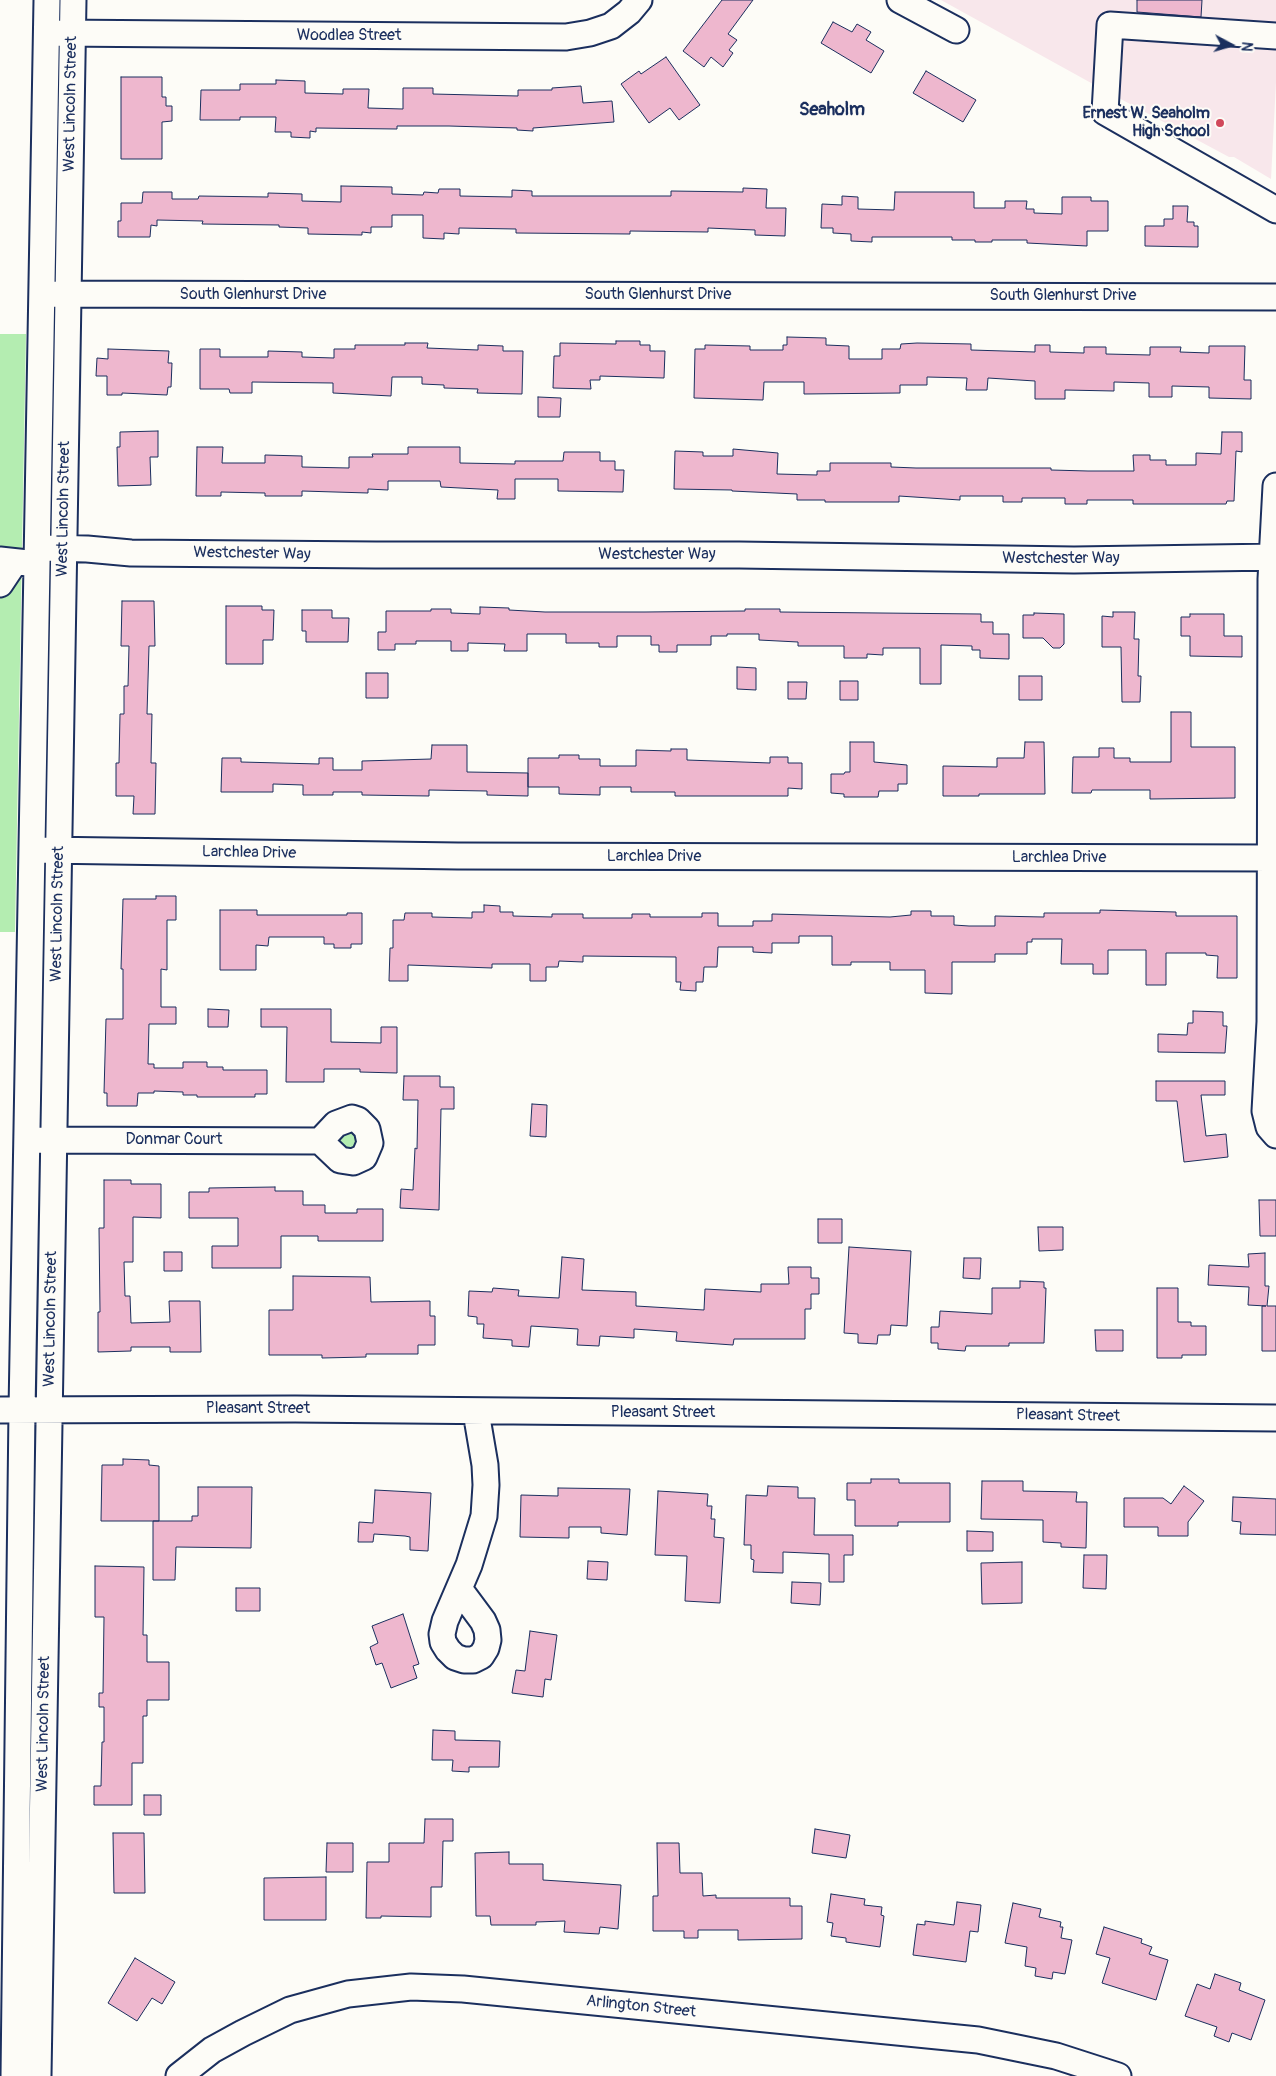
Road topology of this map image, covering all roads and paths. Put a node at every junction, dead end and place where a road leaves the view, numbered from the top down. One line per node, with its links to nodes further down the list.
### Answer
1 (47, 0): 6 (street, West Lincoln Street)
2 (73, 0): 7 (street, West Lincoln Street)
3 (639, 0): 7 (street, Woodlea Street)
4 (900, 0): 5 (street)
5 (956, 30)
6 (46, 33): 7 (street, Woodlea Street); 10 (street, West Lincoln Street)
7 (72, 34): 11 (street, West Lincoln Street)
8 (1276, 36): 9 (street)
9 (1276, 210)
10 (41, 294): 11 (street, South Glenhurst Drive); 16 (street, West Lincoln Street)
11 (67, 294): 12 (street, South Glenhurst Drive); 14 (street, West Lincoln Street)
12 (1276, 297)
13 (1276, 486): 15 (street)
14 (64, 549): 15 (street, Westchester Way); 16 (street, Westchester Way); 19 (street, West Lincoln Street)
15 (1274, 557): 20 (street)
16 (22, 559): 17 (street); 18 (street, West Lincoln Street)
17 (0, 584)
18 (32, 850): 19 (street, Larchlea Drive); 22 (street, West Lincoln Street)
19 (59, 850): 20 (street, Larchlea Drive); 23 (street, West Lincoln Street)
20 (1274, 858): 21 (street)
21 (1273, 1131)
22 (28, 1140): 23 (street, Donmar Court); 25 (street, West Lincoln Street)
23 (54, 1140): 24 (street, Donmar Court); 26 (street, West Lincoln Street)
24 (320, 1141)
25 (11, 1410): 26 (street, Pleasant Street); 30 (street, West Lincoln Street)
26 (49, 1410): 27 (street, Pleasant Street); 31 (street, West Lincoln Street)
27 (476, 1412): 28 (street, Pleasant Street); 29 (street)
28 (1276, 1418)
29 (460, 1590)
30 (18, 1827): 31 (street); 32 (street, West Lincoln Street)
31 (42, 1829): 33 (street, West Lincoln Street)
32 (14, 2076)
33 (38, 2076)
34 (179, 2076): 35 (street, Arlington Street)
35 (1118, 2076)

